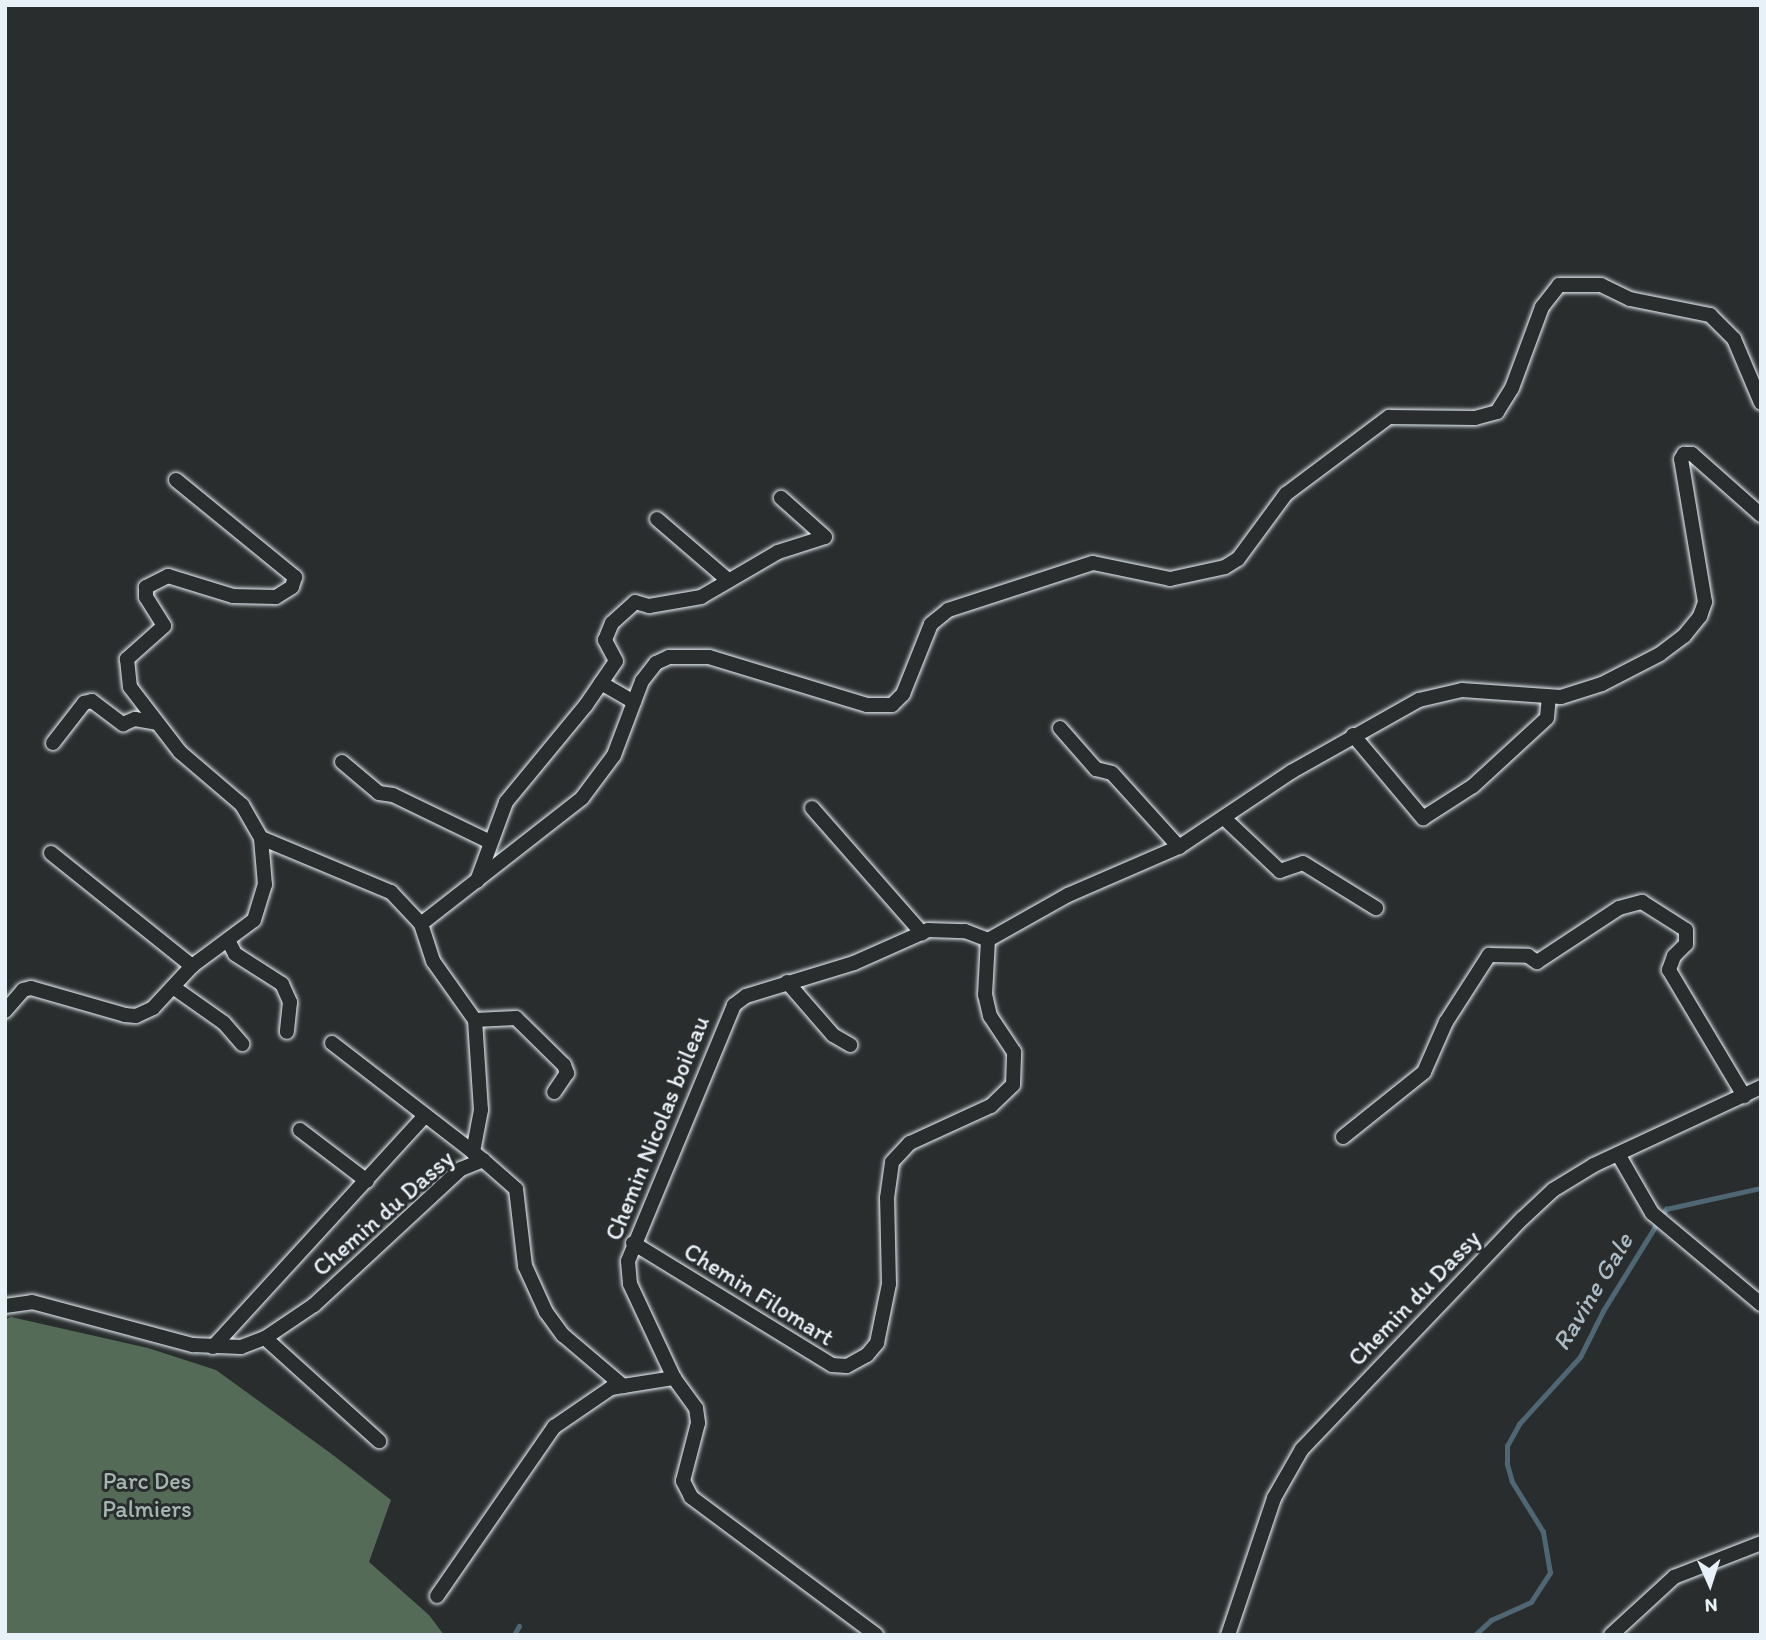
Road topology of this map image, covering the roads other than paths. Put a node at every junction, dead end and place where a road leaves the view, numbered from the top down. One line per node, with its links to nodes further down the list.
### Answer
1 (1761, 403): 9 (street)
2 (176, 480): 10 (street)
3 (781, 498): 6 (street)
4 (1761, 514): 8 (street)
5 (657, 519): 6 (street)
6 (728, 580): 7 (street)
7 (601, 683): 9 (street); 18 (street)
8 (1549, 697): 12 (street); 12 (street)
9 (634, 702): 21 (street)
10 (157, 723): 13 (street); 17 (street)
11 (1060, 728): 19 (street)
12 (1353, 735): 16 (street)
13 (53, 743)
14 (342, 762): 18 (street)
15 (812, 808): 24 (street)
16 (1224, 818): 19 (street); 22 (street)
17 (261, 838): 23 (street); 26 (street)
18 (488, 841): 21 (street)
19 (1180, 847): 25 (street)
20 (51, 853): 27 (street)
21 (477, 881): 23 (street)
22 (1376, 908)
23 (421, 924): 31 (street)
24 (922, 933): 25 (street, Chemin Nicolas boileau); 28 (street, Chemin Nicolas boileau)
25 (988, 940): 45 (street, Chemin Filomart)
26 (229, 942): 27 (street); 32 (street)
27 (192, 966): 29 (street)
28 (788, 982): 35 (street); 45 (street, Chemin Nicolas boileau)
29 (173, 987): 30 (street); 34 (street)
30 (5, 1011)
31 (475, 1020): 37 (street); 43 (street)
32 (287, 1032)
33 (332, 1043): 39 (street, Chemin du Dassy)
34 (242, 1044)
35 (850, 1045)
36 (1761, 1087): 38 (street, Chemin du Dassy)
37 (554, 1092)
38 (1744, 1096): 41 (street); 42 (street, Chemin du Dassy)
39 (424, 1117): 43 (street, Chemin du Dassy); 44 (street, Chemin du Dassy)
40 (300, 1130): 44 (street)
41 (1343, 1137)
42 (1618, 1154): 46 (street); 56 (street, Chemin du Dassy)
43 (478, 1156): 48 (street, Chemin du Dassy); 51 (street, Chemin du Dassy)
44 (367, 1181): 49 (street, Chemin du Dassy)
45 (633, 1243): 50 (street, Chemin Nicolas boileau)
46 (1761, 1304)
47 (5, 1306): 49 (street, Chemin du Dassy)
48 (265, 1338): 49 (street, Chemin du Dassy); 52 (street)
49 (213, 1347)
50 (674, 1378): 51 (street); 55 (street)
51 (622, 1385): 54 (street)
52 (379, 1441)
53 (1761, 1543): 57 (street)
54 (438, 1596)
55 (876, 1635)
56 (1228, 1635)
57 (1611, 1635)

